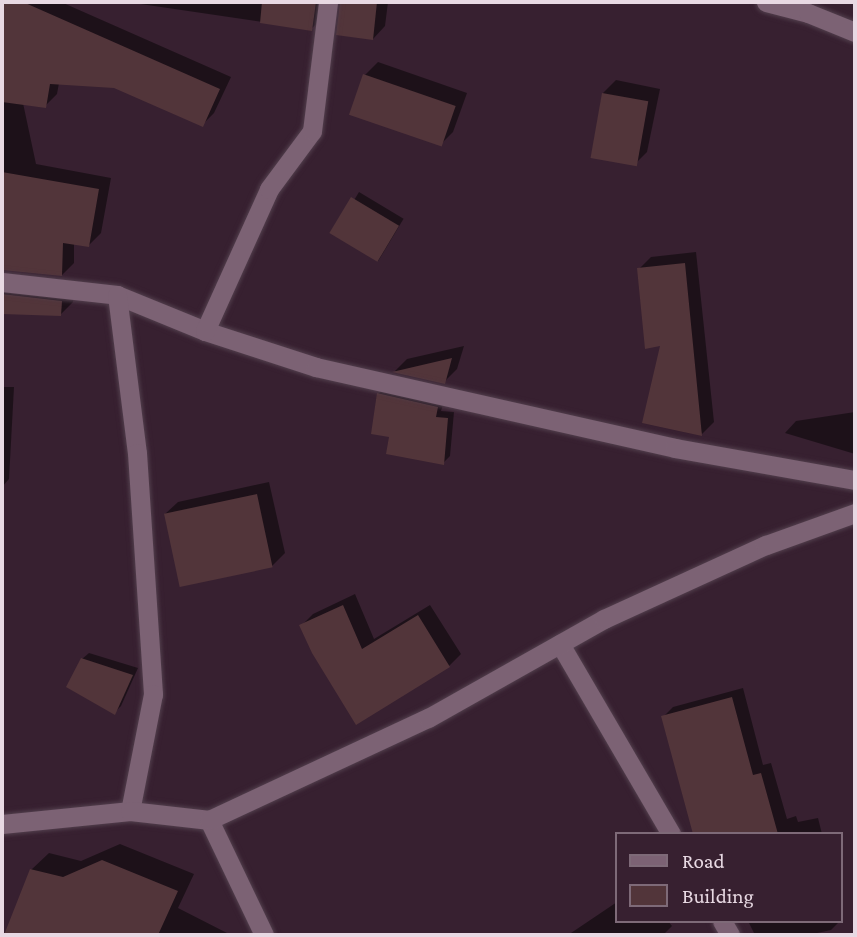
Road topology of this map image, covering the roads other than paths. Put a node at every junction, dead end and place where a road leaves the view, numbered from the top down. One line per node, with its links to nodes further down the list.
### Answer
1 (328, 2): 6 (street)
2 (766, 2): 3 (street)
3 (855, 32)
4 (2, 282): 5 (street)
5 (117, 295): 6 (street); 10 (street)
6 (205, 331): 7 (street)
7 (855, 480)
8 (855, 513): 9 (street)
9 (560, 644): 11 (street); 13 (street)
10 (130, 811): 11 (street); 12 (street)
11 (209, 820): 14 (street)
12 (3, 827)
13 (670, 832)
14 (264, 935)

